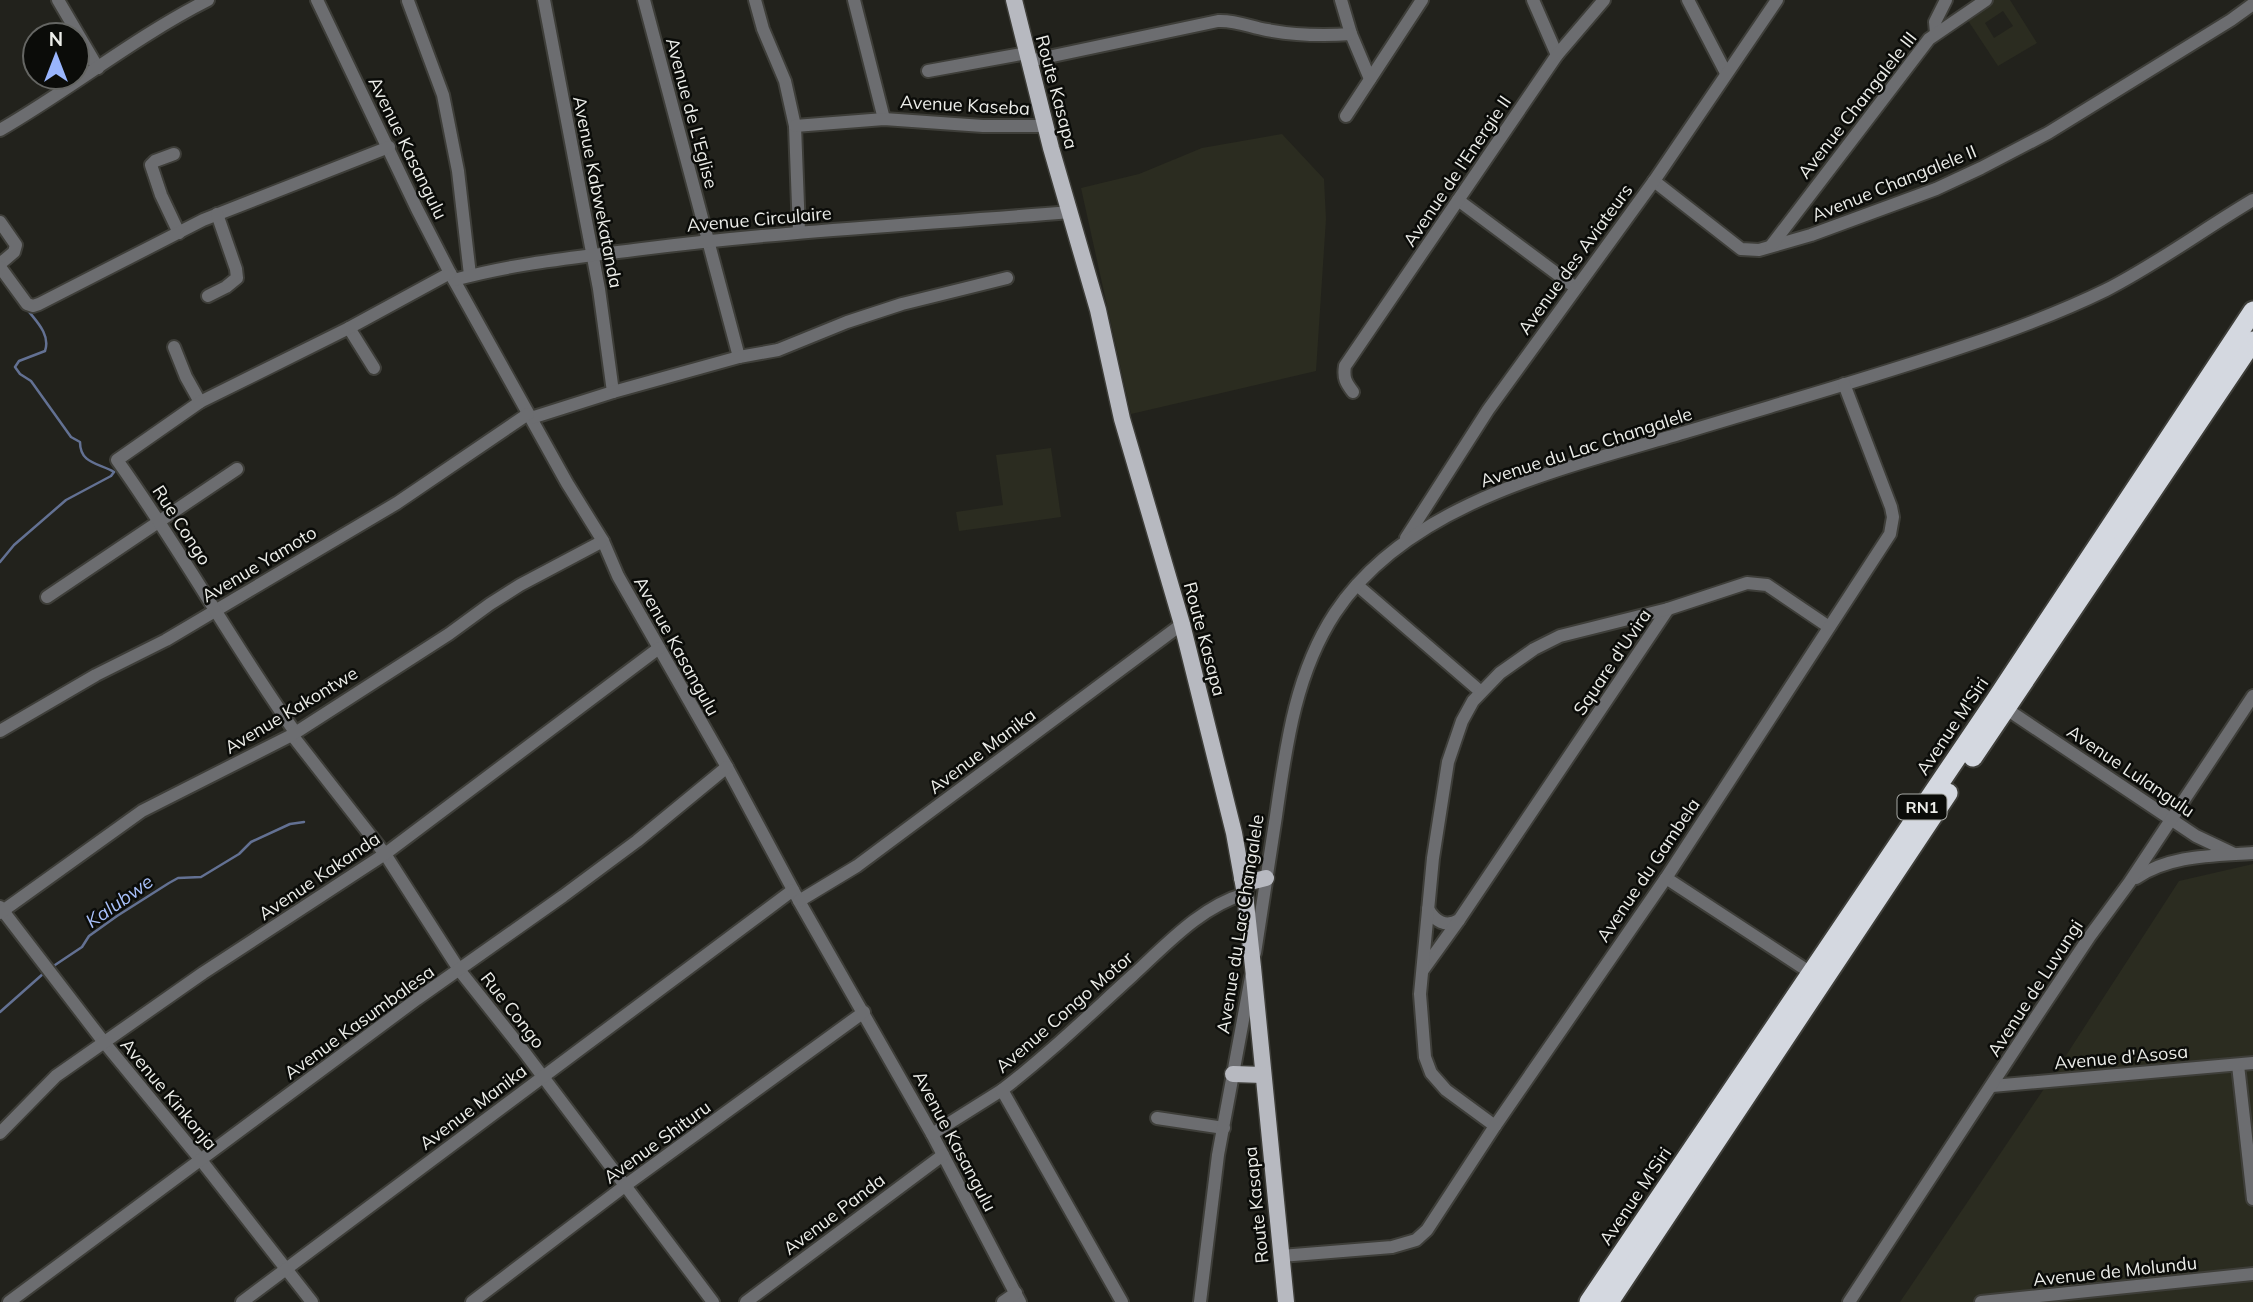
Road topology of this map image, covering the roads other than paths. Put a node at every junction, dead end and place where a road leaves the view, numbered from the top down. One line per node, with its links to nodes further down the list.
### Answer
1 (58, 0): 23 (street)
2 (208, 0): 23 (street)
3 (317, 0): 32 (street, Avenue Kasangulu)
4 (544, 0): 44 (street, Avenue Kabwekatanda)
5 (644, 0): 42 (street, Avenue de L'Eglise)
6 (755, 0): 29 (street)
7 (855, 0): 28 (street, Avenue Kaseba)
8 (1014, 0): 22 (main road, Route Kasapa)
9 (1341, 0): 20 (street)
10 (1422, 0): 26 (street)
11 (1533, 0): 21 (street)
12 (1604, 0): 21 (street, Avenue de l'Energie II)
13 (1688, 0): 25 (street)
14 (1777, 0): 25 (street, Avenue des Aviateurs)
15 (1946, 0): 19 (street)
16 (1986, 0): 19 (street, Avenue Changalele III)
17 (408, 1): 46 (street)
18 (2249, 3): 43 (street, Avenue Changalele II)
19 (1937, 33): 43 (street, Avenue Changalele III)
20 (1351, 34): 22 (street); 26 (street)
21 (1557, 55): 35 (street, Avenue de l'Energie II)
22 (1028, 57): 24 (street); 30 (main road, Route Kasapa)
23 (98, 68): 31 (street)
24 (928, 71)
25 (1726, 73): 34 (street, Avenue des Aviateurs)
26 (1370, 79): 27 (street)
27 (1346, 116)
28 (884, 119): 29 (street, Avenue Kaseba); 30 (street, Avenue Kaseba)
29 (795, 126): 40 (street)
30 (1046, 126): 37 (main road, Route Kasapa)
31 (0, 130)
32 (389, 147): 38 (street); 47 (street, Avenue Kasangulu)
33 (174, 154): 41 (street)
34 (1654, 181): 43 (street, Avenue Changalele II); 49 (street, Avenue des Aviateurs)
35 (1458, 200): 49 (street); 59 (street, Avenue de l'Energie II)
36 (2253, 200): 57 (street, Avenue du Lac Changalele)
37 (1070, 212): 40 (street, Avenue Circulaire); 71 (main road, Route Kasapa)
38 (217, 214): 41 (street); 50 (street)
39 (0, 222): 45 (street)
40 (799, 232): 42 (street, Avenue Circulaire)
41 (178, 233): 45 (street)
42 (708, 241): 44 (street, Avenue Circulaire); 55 (street, Avenue de L'Eglise)
43 (1771, 246)
44 (591, 255): 46 (street, Avenue Circulaire); 58 (street, Avenue Kabwekatanda)
45 (0, 265)
46 (470, 275): 47 (street, Avenue Circulaire)
47 (452, 277): 52 (street, Avenue Circulaire); 61 (street, Avenue Kasangulu)
48 (1007, 278): 55 (street, Avenue Yamoto)
49 (1576, 288): 65 (street, Avenue des Aviateurs)
50 (208, 296)
51 (2253, 311): 76 (highway, Avenue M'Siri / RN1)
52 (349, 328): 56 (street); 60 (street, Avenue Circulaire)
53 (2253, 341): 76 (highway, Avenue M'Siri / RN1)
54 (174, 347): 60 (street)
55 (738, 357): 58 (street, Avenue Yamoto)
56 (374, 368)
57 (1844, 384): 65 (street, Avenue du Lac Changalele); 72 (street, Avenue du Gambela)
58 (613, 392): 61 (street, Avenue Yamoto)
59 (1353, 392)
60 (200, 402): 62 (street, Avenue Circulaire)
61 (529, 416): 66 (street, Avenue Kasangulu); 70 (street, Avenue Yamoto)
62 (117, 460): 64 (street, Rue Congo)
63 (237, 469): 64 (street)
64 (160, 520): 68 (street); 70 (street, Rue Congo)
65 (1404, 540): 67 (street, Avenue du Lac Changalele)
66 (603, 541): 73 (street, Avenue Kasangulu); 78 (street, Avenue Kakontwe)
67 (1357, 585): 74 (street); 84 (street, Avenue du Lac Changalele)
68 (47, 597)
69 (1668, 609): 72 (street); 74 (street, Square d'Uvira); 91 (street, Square d'Uvira)
70 (216, 610): 77 (street, Avenue Yamoto); 78 (street, Rue Congo)
71 (1182, 624): 87 (main road, Route Kasapa); 88 (street, Avenue Manika)
72 (1829, 626): 85 (street, Avenue du Gambela)
73 (659, 648): 79 (street, Avenue Kasangulu); 82 (street, Avenue Kakanda)
74 (1481, 692): 89 (street, Square d'Uvira)
75 (2253, 696): 80 (street, Avenue de Luvungi)
76 (2000, 704): 80 (street, Avenue Lulangulu); 95 (highway, Avenue M'Siri / RN1); 129 (highway, Avenue M'Siri / RN1)
77 (0, 731)
78 (293, 733): 82 (street, Rue Congo); 90 (street, Avenue Kakontwe)
79 (727, 767): 88 (street, Avenue Kasangulu); 93 (street, Avenue Kasumbalesa)
80 (2171, 820): 83 (street, Avenue Lulangulu); 86 (street, Avenue de Luvungi)
81 (2253, 853): 83 (street, Avenue Lulangulu)
82 (385, 854): 93 (street, Rue Congo); 97 (street, Avenue Kakanda)
83 (2234, 854): 86 (street)
84 (1266, 878): 87 (main road); 92 (street, Avenue du Lac Changalele)
85 (1666, 878): 95 (street); 106 (street, Avenue du Gambela)
86 (2129, 883): 103 (street, Avenue de Luvungi)
87 (1244, 886): 92 (main road, Route Kasapa); 104 (street, Avenue Congo Motor)
88 (796, 895): 96 (street, Avenue Kasangulu); 102 (street, Avenue Manika)
89 (1427, 909): 91 (street); 94 (street, Square d'Uvira)
90 (1, 910): 97 (street, Avenue Kinkonja)
91 (1459, 920): 94 (street, Square d'Uvira)
92 (1253, 967): 100 (street, Avenue du Lac Changalele); 101 (main road, Route Kasapa)
93 (460, 971): 102 (street, Rue Congo); 111 (street, Avenue Kasumbalesa)
94 (1422, 971): 106 (street)
95 (1811, 973): 128 (highway, Avenue M'Siri / RN1)
96 (864, 1012): 109 (street, Avenue Kasangulu); 112 (street, Avenue Shituru)
97 (103, 1041): 108 (street, Avenue Kakanda); 111 (street, Avenue Kinkonja)
98 (2253, 1063): 99 (street, Avenue d'Asosa)
99 (2238, 1065): 103 (street, Avenue d'Asosa); 113 (street)
100 (1233, 1074): 101 (main road); 107 (street, Avenue du Lac Changalele)
101 (1263, 1074): 114 (main road, Route Kasapa)
102 (542, 1077): 112 (street, Rue Congo); 115 (street, Avenue Manika)
103 (1992, 1086): 130 (street, Avenue de Luvungi)
104 (1002, 1090): 109 (street); 125 (street, Avenue Congo Motor)
105 (1157, 1118): 107 (street)
106 (1495, 1126): 114 (street, Avenue du Gambela)
107 (1224, 1128): 126 (street, Avenue du Lac Changalele)
108 (0, 1133)
109 (932, 1134): 110 (street, Avenue Kasangulu)
110 (943, 1155): 117 (street, Avenue Kasangulu); 123 (street, Avenue Panda)
111 (200, 1158): 115 (street, Avenue Kinkonja); 118 (street, Avenue Kasumbalesa)
112 (626, 1185): 121 (street, Avenue Shituru); 122 (street, Rue Congo)
113 (2253, 1199)
114 (1281, 1256): 127 (main road, Route Kasapa)
115 (286, 1267): 119 (street, Avenue Manika); 120 (street, Avenue Kinkonja)
116 (2253, 1274): 131 (street, Avenue de Molundu)
117 (1018, 1297): 124 (street)
118 (9, 1302)
119 (242, 1302)
120 (312, 1302)
121 (472, 1302)
122 (713, 1302)
123 (746, 1302)
124 (1003, 1302)
125 (1122, 1302)
126 (1200, 1302)
127 (1286, 1302)
128 (1589, 1302)
129 (1609, 1302)
130 (1849, 1302)
131 (1981, 1302)

